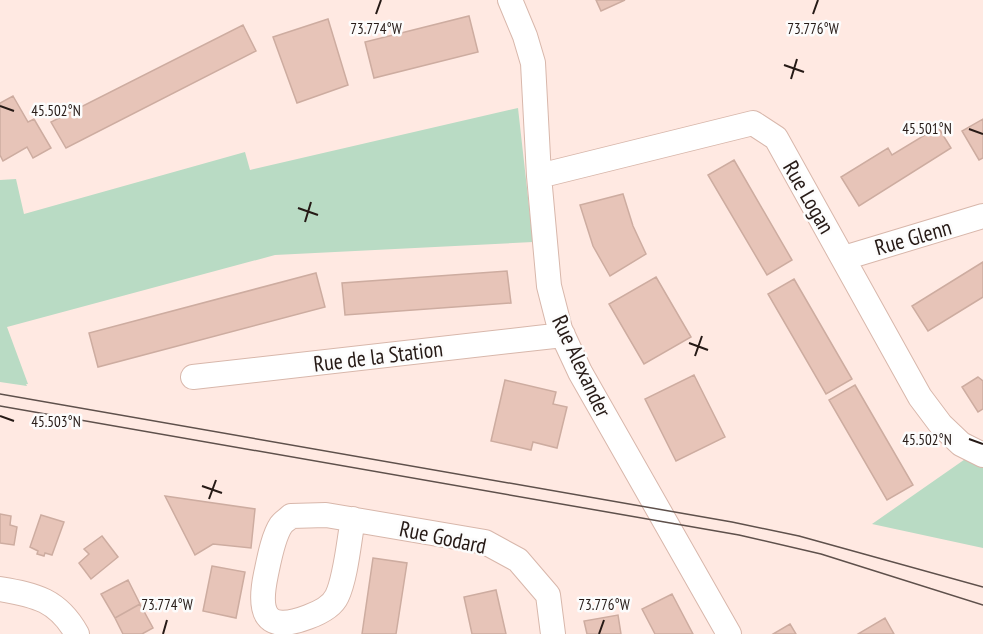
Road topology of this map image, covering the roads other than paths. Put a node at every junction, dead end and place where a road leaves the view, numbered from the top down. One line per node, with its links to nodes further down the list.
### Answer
1 (510, 0): 2 (street, Rue Alexander)
2 (539, 176): 4 (street, Rue Logan); 5 (street, Rue Alexander)
3 (983, 216): 4 (street, Rue Glenn)
4 (844, 258): 7 (street, Rue Logan)
5 (563, 335): 6 (street, Rue de la Station); 12 (street, Rue Alexander)
6 (193, 377)
7 (983, 455)
8 (353, 519): 8 (street, Rue Godard); 11 (street, Rue Godard)
9 (0, 589): 10 (street)
10 (77, 634)
11 (553, 634)
12 (729, 634)

